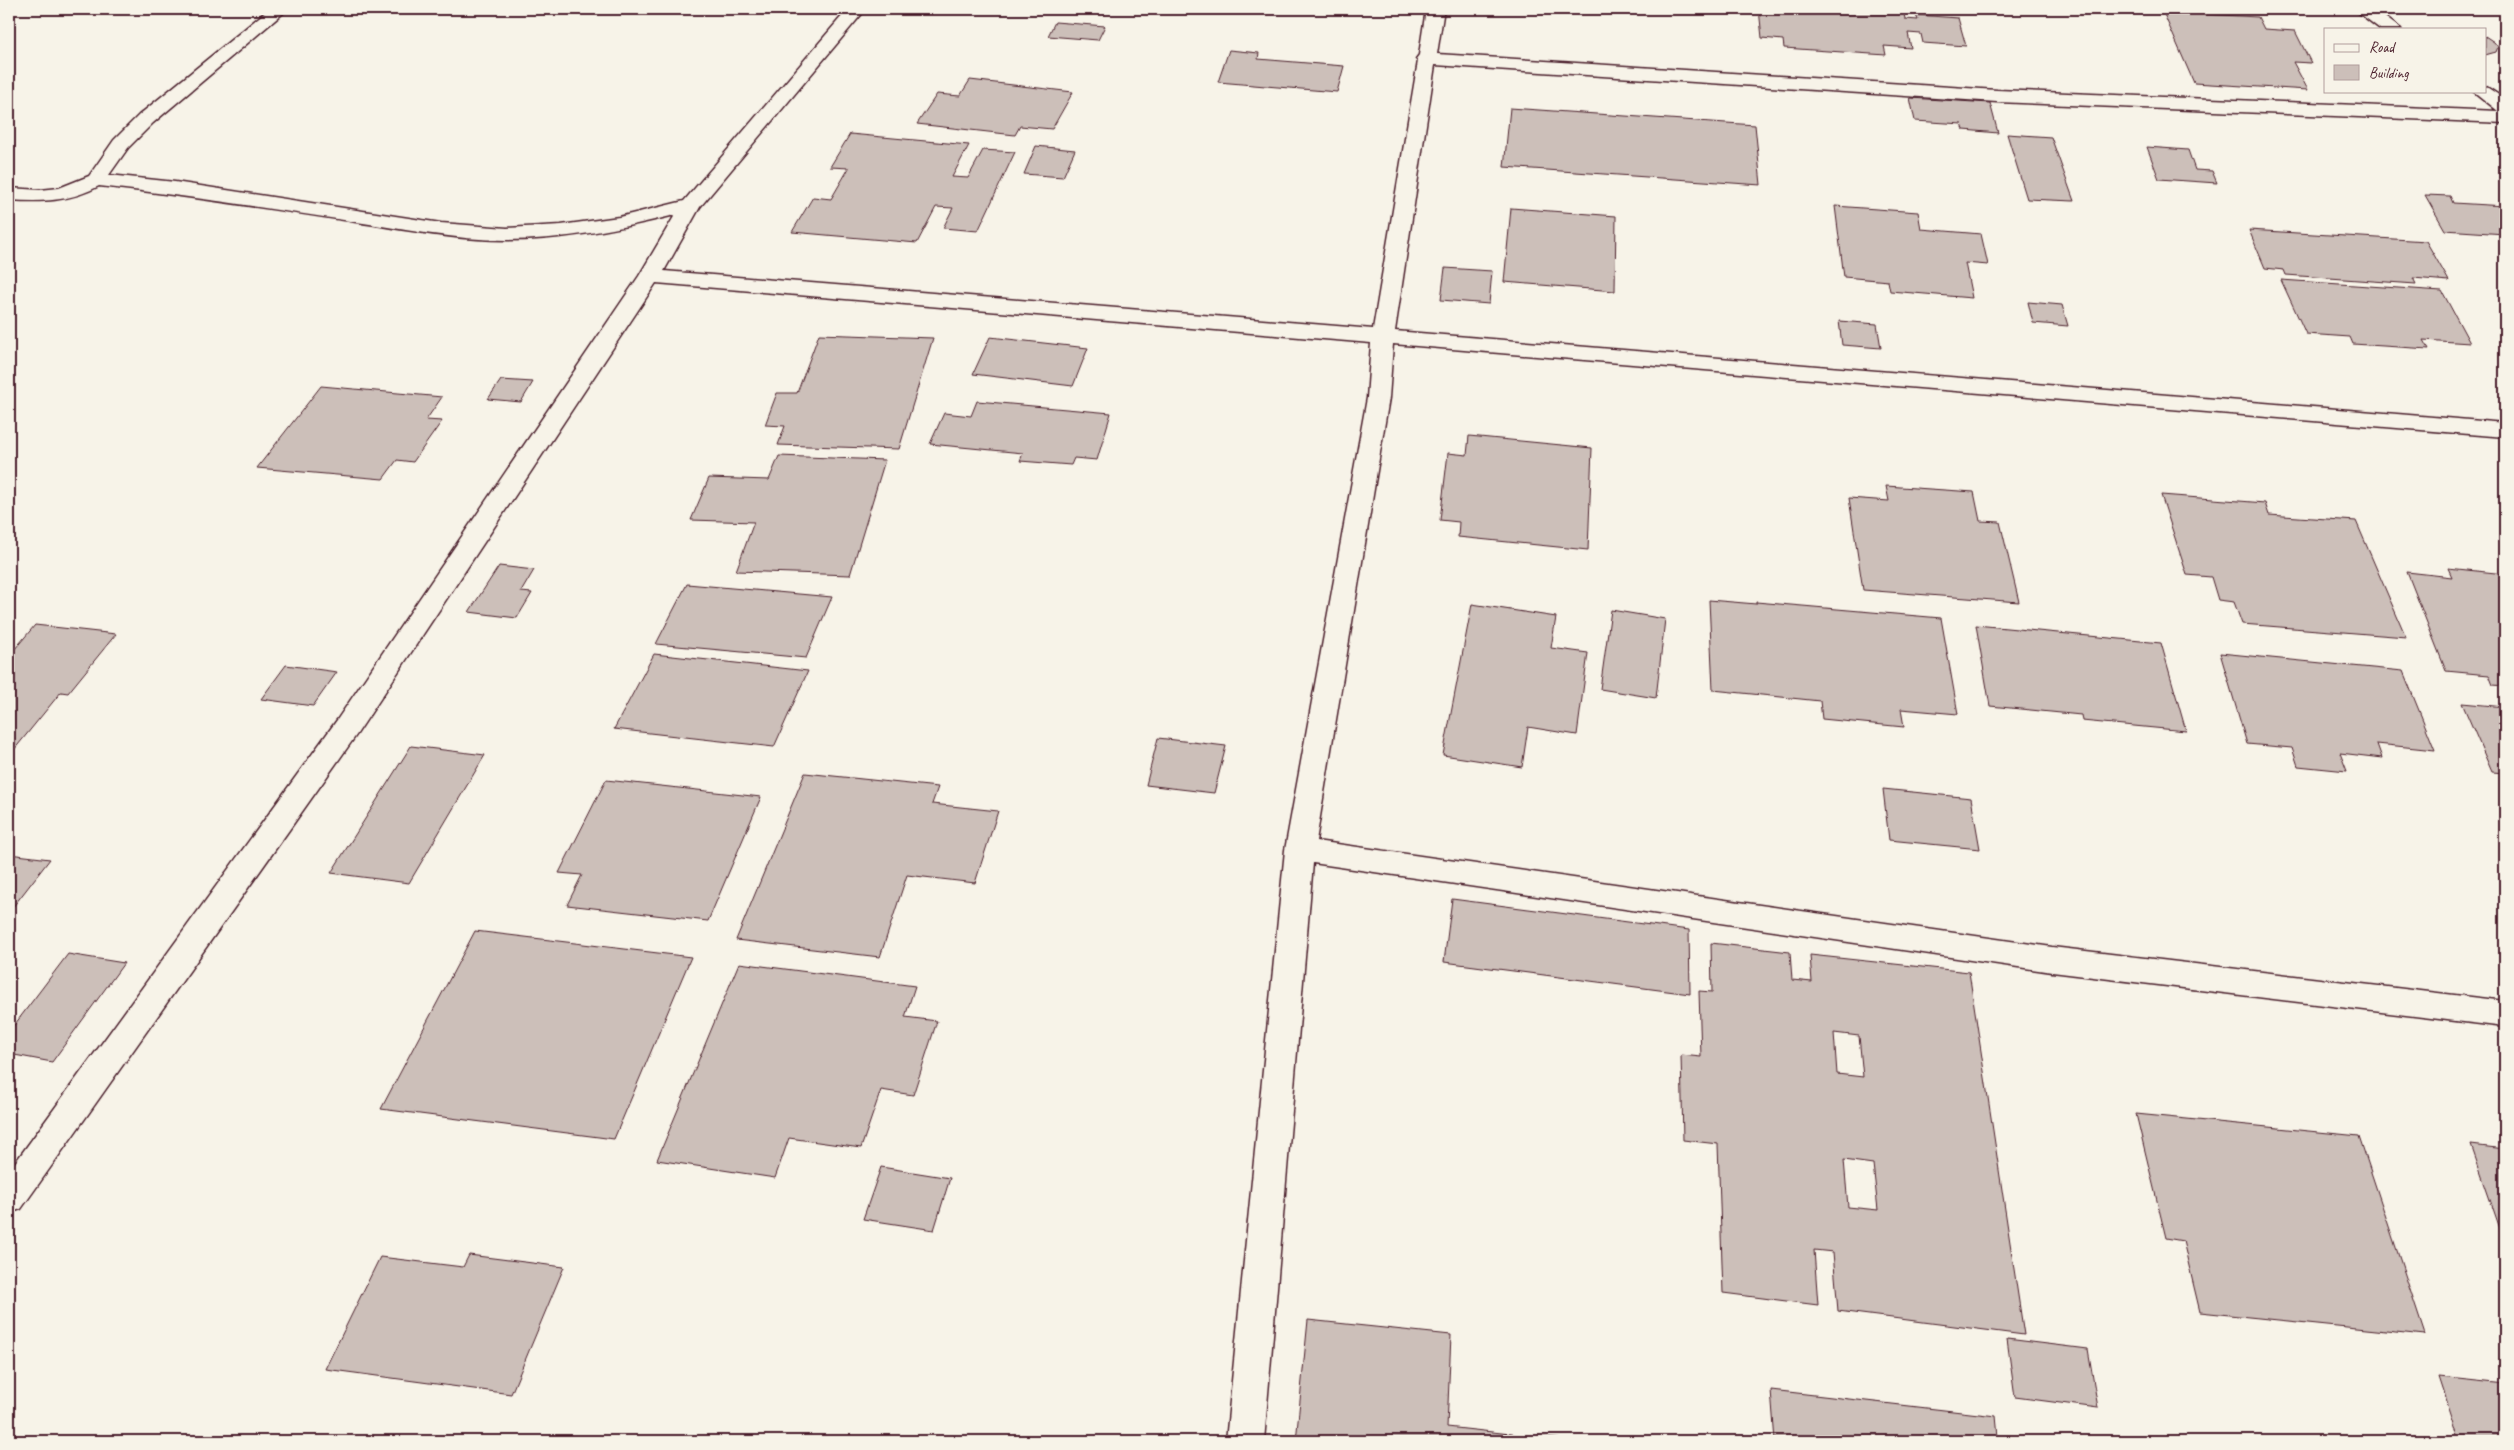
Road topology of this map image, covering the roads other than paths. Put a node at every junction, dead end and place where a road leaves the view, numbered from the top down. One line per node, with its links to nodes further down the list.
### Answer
1 (280, 9): 10 (street)
2 (857, 9): 12 (street)
3 (1435, 9): 6 (street)
4 (2363, 9): 5 (street)
5 (2391, 28)
6 (1425, 59): 9 (street); 14 (street)
7 (2483, 92): 8 (street)
8 (2505, 107)
9 (2505, 117)
10 (96, 180): 11 (street); 12 (street)
11 (9, 194)
12 (691, 205): 13 (street)
13 (650, 276): 14 (street); 18 (street)
14 (1383, 337): 15 (street); 16 (street)
15 (2505, 430)
16 (1300, 850): 17 (street); 19 (street)
17 (2505, 1014)
18 (9, 1198)
19 (1246, 1441)

